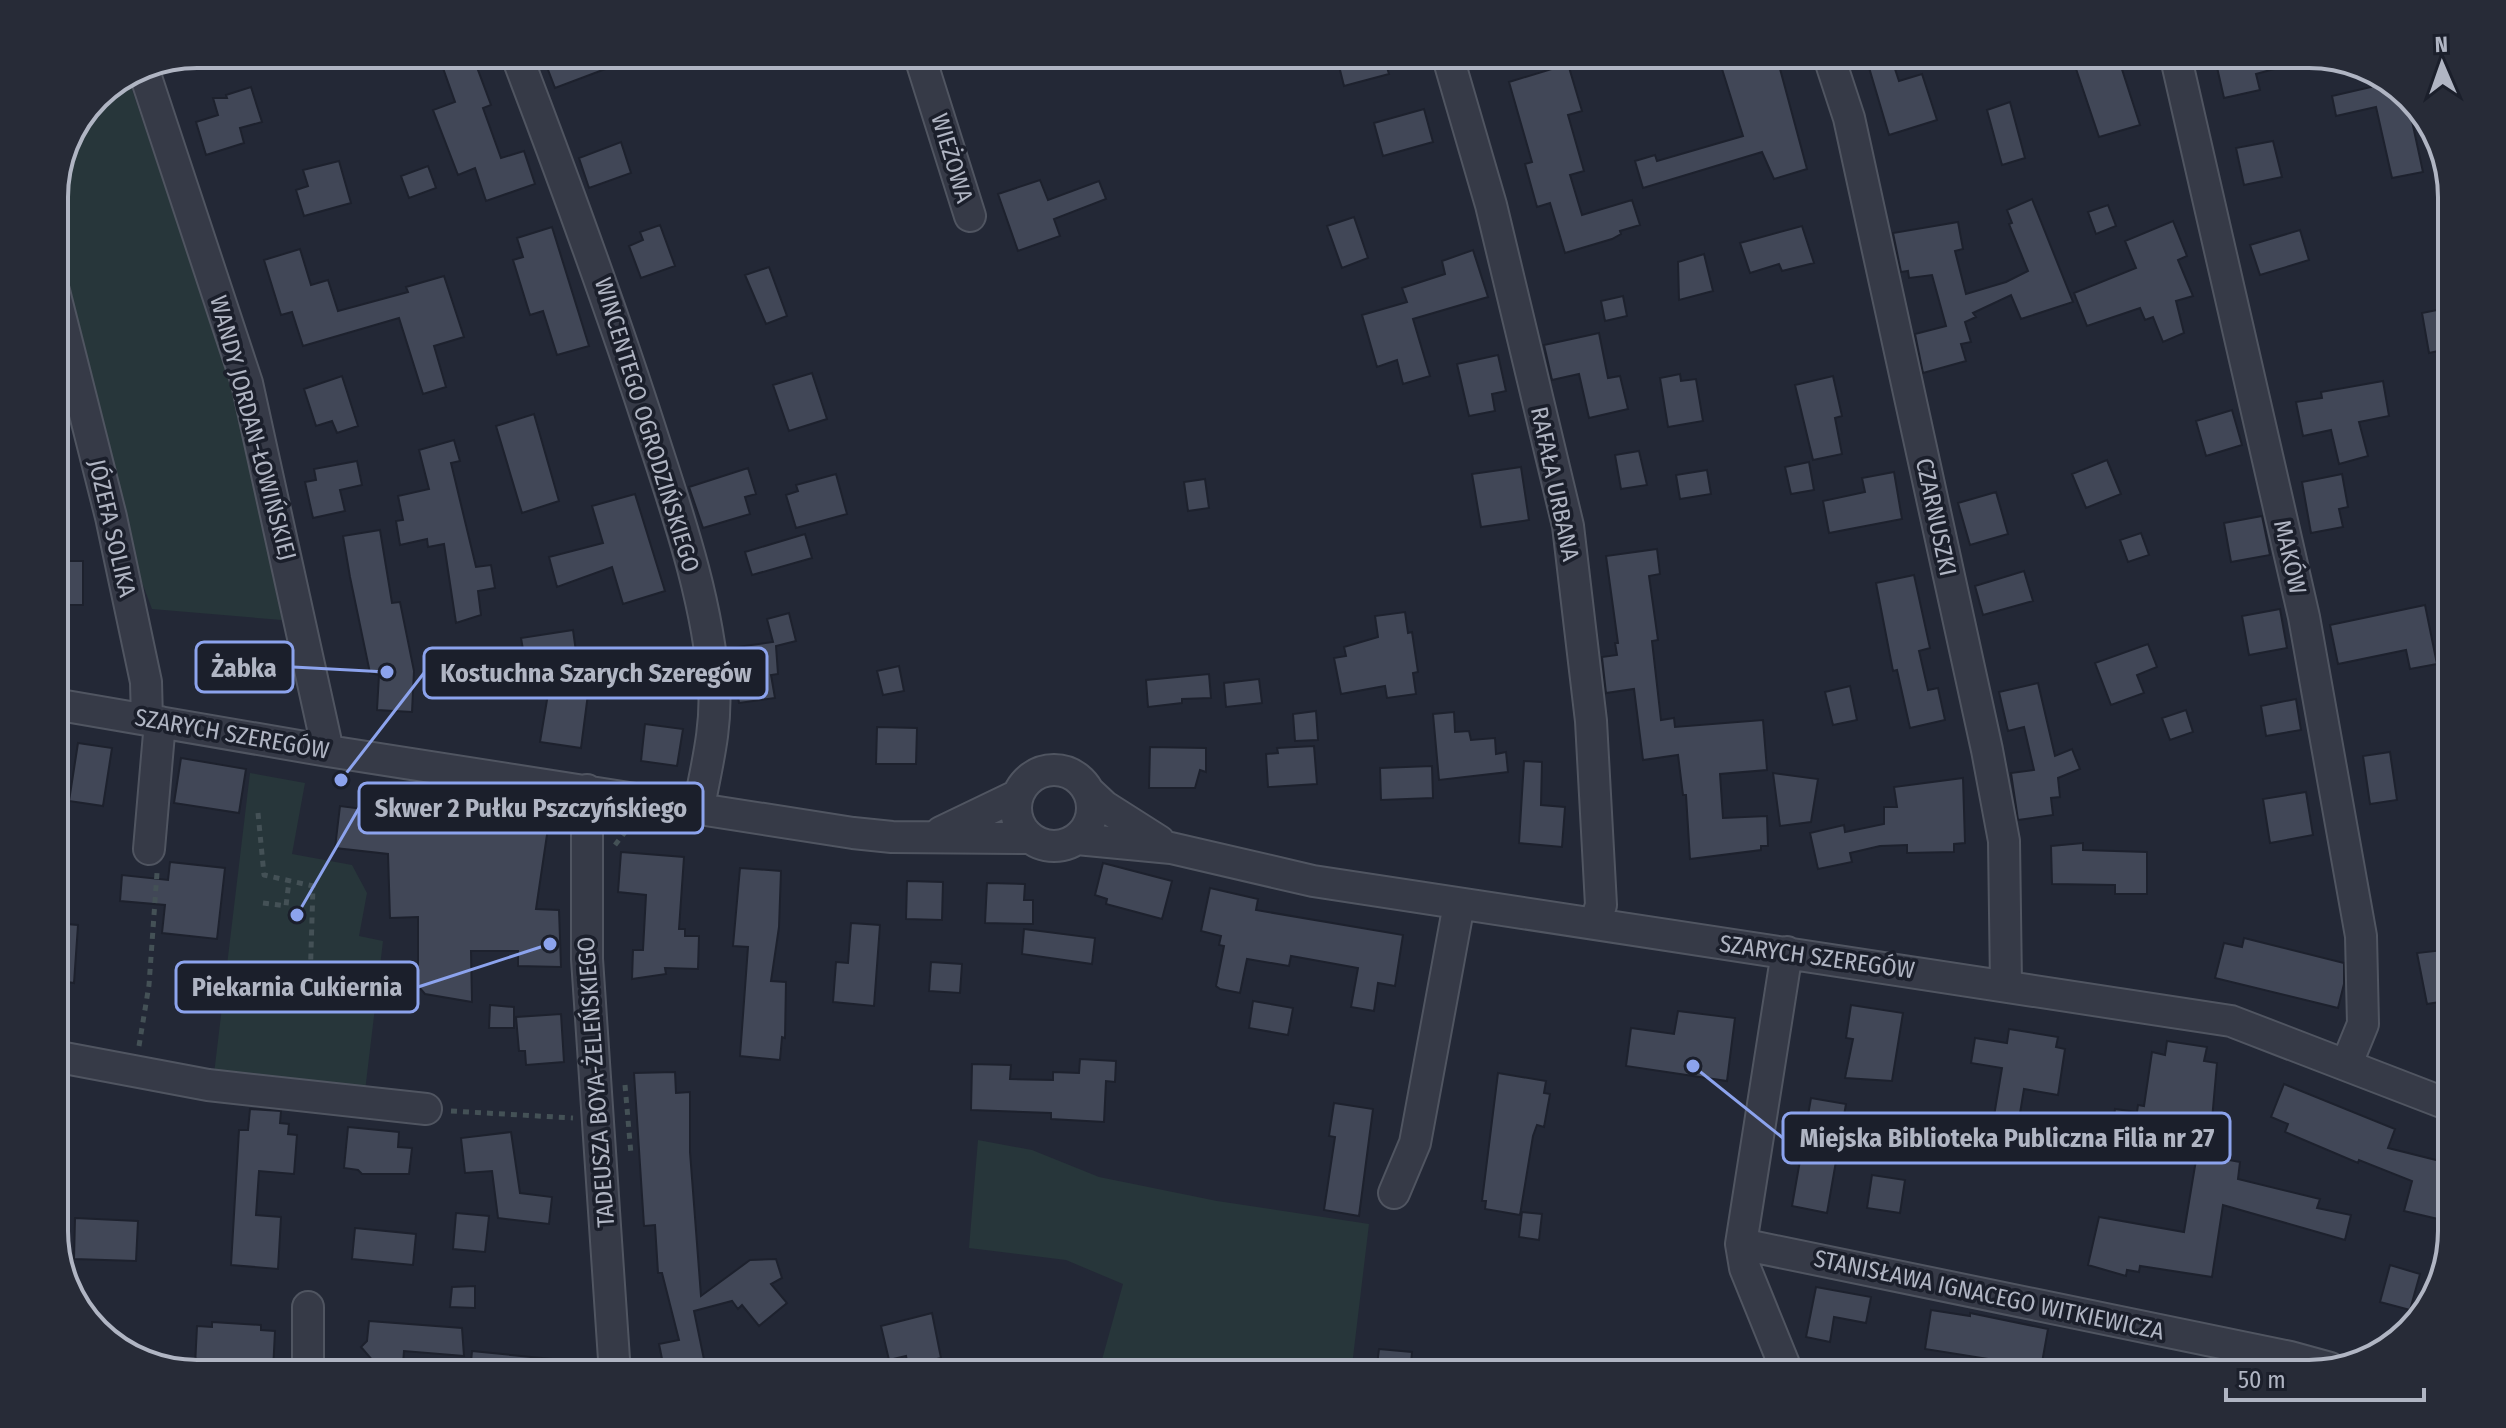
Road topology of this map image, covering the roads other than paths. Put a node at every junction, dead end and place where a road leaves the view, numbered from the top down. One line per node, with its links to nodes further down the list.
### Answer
1 (521, 68): 15 (street, WINCENTEGO OGRODZIŃSKIEGO)
2 (923, 68): 7 (street, WIEŻOWA)
3 (1451, 68): 22 (street, RAFAŁA URBANA)
4 (1833, 68): 24 (street, CZARNUSZKI)
5 (2178, 68): 26 (street, MAKÓW)
6 (147, 79): 11 (street, WANDY JORDAN-ŁOWIŃSKIEJ)
7 (970, 216)
8 (68, 347): 10 (street, JÓZEFA SOLIKA)
9 (68, 706): 10 (street, SZARYCH SZEREGÓW)
10 (154, 721): 11 (street, SZARYCH SZEREGÓW); 20 (street, JÓZEFA SOLIKA)
11 (328, 751): 12 (street, SZARYCH SZEREGÓW)
12 (587, 790): 15 (street, SZARYCH SZEREGÓW); 33 (street, TADEUSZA BOYA-ŻELEŃSKIEGO)
13 (1088, 791): 14 (street); 18 (street); 19 (street, SZARYCH SZEREGÓW)
14 (1018, 795): 16 (street, SZARYCH SZEREGÓW); 17 (street)
15 (699, 807): 16 (street, SZARYCH SZEREGÓW)
16 (931, 836): 17 (street, SZARYCH SZEREGÓW)
17 (1030, 838): 18 (street)
18 (1077, 839): 19 (street, SZARYCH SZEREGÓW)
19 (1171, 848): 21 (street, SZARYCH SZEREGÓW)
20 (149, 849)
21 (1459, 904): 22 (street, SZARYCH SZEREGÓW); 29 (street)
22 (1595, 924): 23 (street, SZARYCH SZEREGÓW)
23 (1787, 952): 24 (street, SZARYCH SZEREGÓW); 30 (street)
24 (2006, 985): 26 (street, SZARYCH SZEREGÓW)
25 (68, 1059): 28 (street)
26 (2347, 1063): 27 (street, SZARYCH SZEREGÓW)
27 (2438, 1100)
28 (426, 1109)
29 (1394, 1193)
30 (1741, 1244): 34 (street); 35 (street, STANISŁAWA IGNACEGO WITKIEWICZA)
31 (308, 1307): 32 (street)
32 (308, 1360)
33 (614, 1360)
34 (1782, 1360)
35 (2301, 1360)

